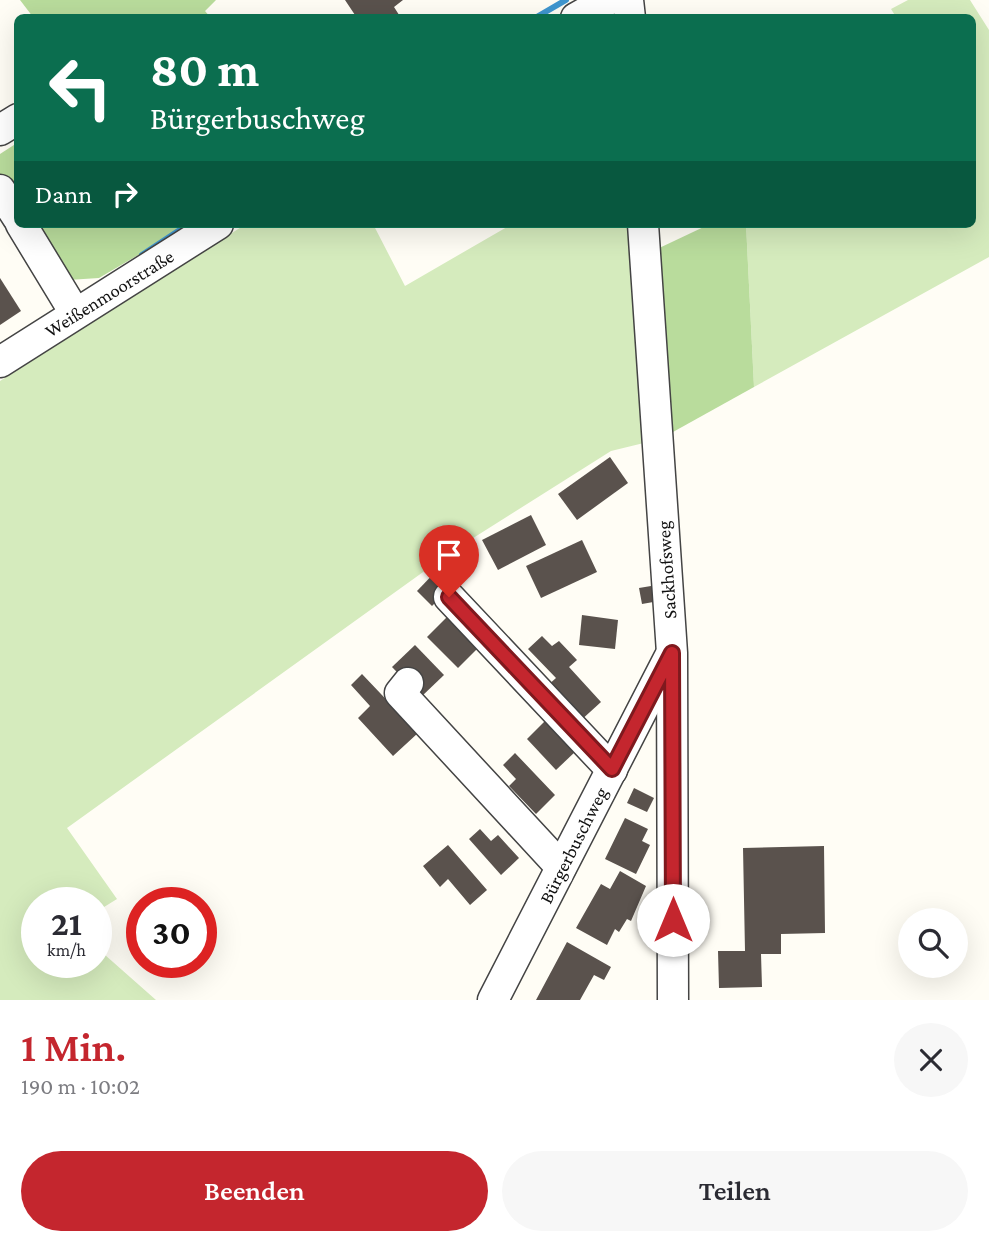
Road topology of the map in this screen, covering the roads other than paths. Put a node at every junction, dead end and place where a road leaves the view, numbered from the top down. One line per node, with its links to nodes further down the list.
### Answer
1 (608, 0): 2 (street)
2 (583, 14)
3 (0, 190): 4 (street)
4 (14, 212)
5 (23, 228): 8 (street)
6 (212, 228): 8 (street, Weißenmoorstraße)
7 (643, 228): 11 (street, Sackhofsweg)
8 (75, 313): 9 (street, Weißenmoorstraße)
9 (0, 362)
10 (449, 597): 13 (street)
11 (672, 653): 13 (street, Bürgerbuschweg); 16 (street, Sackhofsweg)
12 (399, 694): 14 (street)
13 (612, 769): 14 (street, Bürgerbuschweg)
14 (559, 871): 15 (street, Bürgerbuschweg)
15 (493, 1000)
16 (673, 1000)

